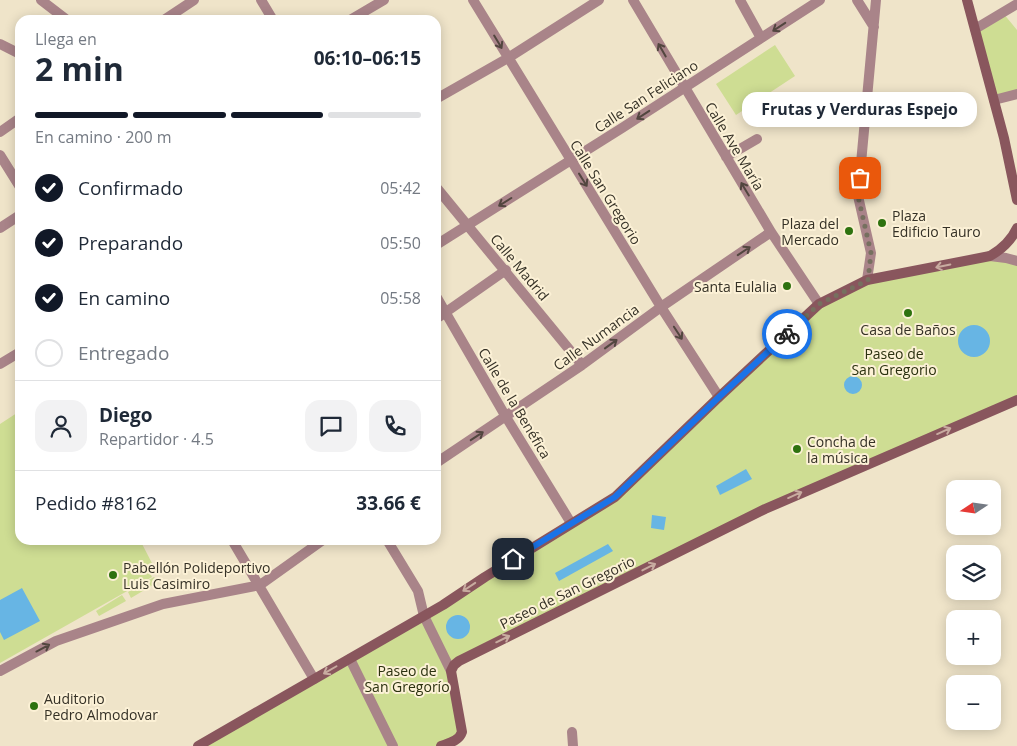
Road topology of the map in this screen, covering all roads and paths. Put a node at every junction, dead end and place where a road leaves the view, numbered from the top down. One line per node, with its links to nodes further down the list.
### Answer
1 (41, 0): 14 (street)
2 (194, 0): 15 (street)
3 (261, 0): 16 (street)
4 (384, 0): 17 (street)
5 (473, 0): 23 (street, Calle San Gregorio, one-way to 23)
6 (599, 0): 23 (street)
7 (632, 0): 24 (street, Calle Ave María, one-way to 7)
8 (740, 0): 20 (street)
9 (820, 0): 20 (street, Calle San Feliciano, one-way to 20)
10 (858, 0): 18 (street)
11 (876, 0): 18 (street)
12 (967, 0): 19 (main road)
13 (1017, 4): 19 (street)
14 (60, 15)
15 (172, 15)
16 (270, 15)
17 (358, 15)
18 (874, 27): 47 (street)
19 (975, 29): 27 (main road)
20 (761, 38): 24 (street, Calle San Feliciano)
21 (0, 44): 22 (street)
22 (15, 52)
23 (508, 58): 26 (street); 33 (street, Calle San Gregorio)
24 (684, 88): 32 (street, Calle Ave María); 33 (street, Calle San Feliciano, one-way to 33)
25 (1017, 94): 27 (street)
26 (441, 96)
27 (994, 100): 34 (main road)
28 (15, 122): 29 (street)
29 (0, 132)
30 (757, 139): 32 (street)
31 (0, 155): 35 (street)
32 (726, 157): 42 (street, Calle Ave María, one-way to 32)
33 (571, 160): 39 (street, Calle San Feliciano, one-way to 39); 50 (street, Calle San Gregorio, one-way to 50)
34 (1013, 161): 37 (main road)
35 (15, 179)
36 (441, 193): 39 (street, Calle Madrid)
37 (1017, 200)
38 (15, 218): 40 (street)
39 (467, 226): 43 (street, Calle San Feliciano); 46 (street, Calle Madrid)
40 (0, 228)
41 (1017, 228): 44 (main road)
42 (771, 232): 49 (street, Calle Ave María); 50 (street, Calle Numancia, one-way to 42)
43 (441, 242)
44 (990, 256): 45 (street); 47 (main road, one-way to 47)
45 (1017, 262)
46 (506, 270): 51 (street); 55 (street, Calle Madrid)
47 (868, 280): 49 (main road)
48 (441, 304): 51 (street, Calle de la Benéfica)
49 (819, 304): 56 (main road)
50 (661, 307): 55 (street, Calle Numancia, one-way to 50); 56 (street, Calle San Gregorio, one-way to 56)
51 (446, 312): 52 (street); 58 (street, Calle de la Benéfica)
52 (441, 316)
53 (15, 355): 54 (street)
54 (0, 364)
55 (582, 365): 58 (street, Calle Numancia)
56 (719, 397): 60 (main road)
57 (1017, 400): 68 (main road, Paseo de San Gregorio, one-way to 57)
58 (506, 417): 59 (street, Calle Numancia, one-way to 58); 60 (street, Calle de la Benéfica)
59 (441, 460)
60 (571, 523): 65 (main road, one-way to 65)
61 (235, 545): 64 (street)
62 (316, 545): 64 (street)
63 (390, 545): 65 (street)
64 (260, 585): 69 (street, one-way to 64); 71 (street)
65 (425, 618): 66 (street); 67 (main road)
66 (446, 658): 68 (street); 70 (street)
67 (350, 659): 71 (main road, one-way to 71); 75 (street)
68 (460, 661): 70 (main road, Paseo de San Gregorio)
69 (0, 671)
70 (451, 671): 73 (main road)
71 (314, 679): 74 (main road)
72 (572, 732): 77 (street)
73 (458, 743): 76 (main road)
74 (198, 746)
75 (393, 746)
76 (441, 746)
77 (573, 746)

